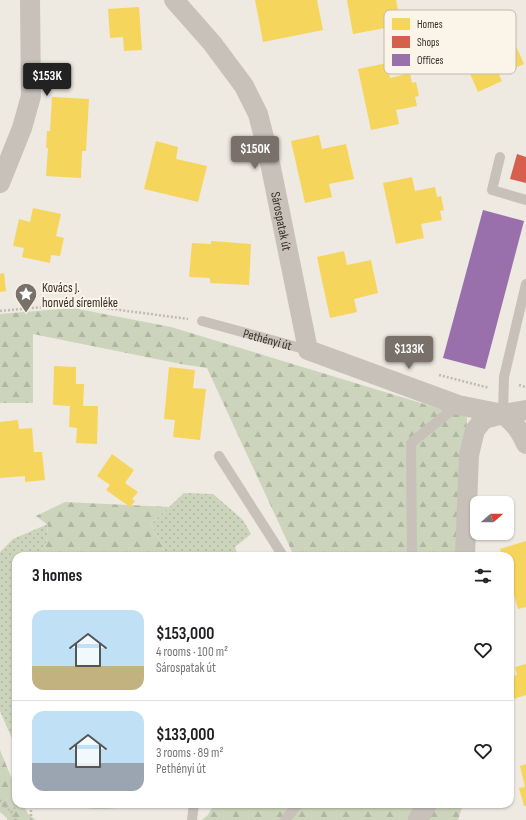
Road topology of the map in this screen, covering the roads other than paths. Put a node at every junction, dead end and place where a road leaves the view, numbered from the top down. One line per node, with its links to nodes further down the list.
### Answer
1 (30, 0): 4 (street)
2 (174, 0): 8 (street, Sárospatak út)
3 (500, 158): 5 (lane)
4 (0, 183)
5 (526, 200)
6 (526, 284): 11 (lane)
7 (202, 321): 8 (lane, Pethényi út)
8 (308, 350): 9 (street, Pethényi út)
9 (458, 405): 11 (street, Pethényi út); 15 (lane)
10 (526, 410): 11 (street, Pethényi út)
11 (503, 414): 12 (street); 16 (street)
12 (526, 444)
13 (219, 456): 14 (lane)
14 (279, 552)
15 (412, 552)
16 (465, 552)
17 (194, 808): 20 (lane)
18 (295, 808): 21 (lane)
19 (425, 808): 22 (street)
20 (192, 820)
21 (285, 820)
22 (418, 820)

